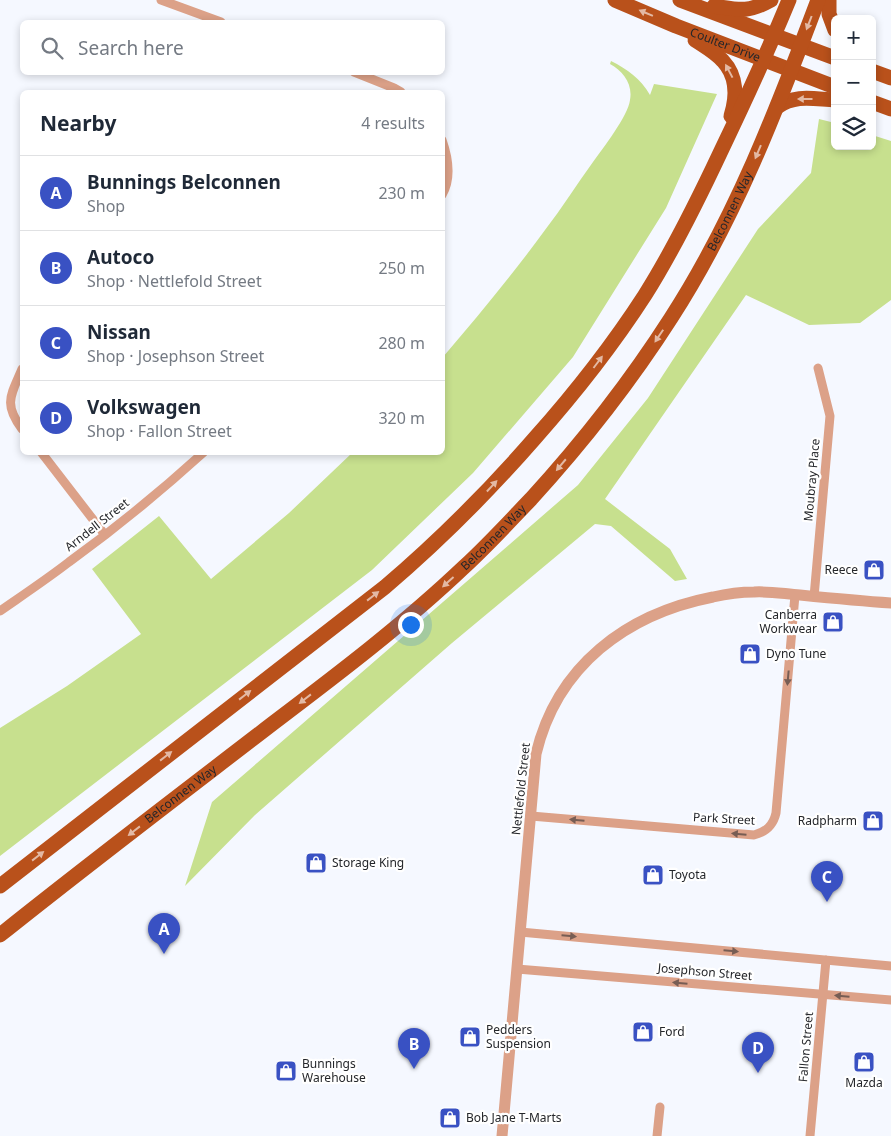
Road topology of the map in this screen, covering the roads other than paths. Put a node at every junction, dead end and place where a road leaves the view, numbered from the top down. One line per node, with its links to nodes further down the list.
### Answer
1 (161, 0): 9 (street)
2 (615, 0): 10 (main road, Coulter Drive, one-way to 2)
3 (771, 0): 7 (main road)
4 (789, 0): 11 (main road)
5 (818, 0): 12 (main road, Belconnen Way, one-way to 12)
6 (829, 0): 8 (main road)
7 (683, 1): 11 (main road)
8 (831, 19)
9 (216, 20)
10 (676, 26): 14 (main road, Coulter Drive); 28 (main road, one-way to 10)
11 (774, 36): 12 (main road); 14 (main road)
12 (801, 46): 13 (main road); 15 (main road, Belconnen Way)
13 (831, 57)
14 (764, 60): 15 (main road, Coulter Drive); 28 (main road)
15 (791, 70): 19 (main road, Coulter Drive); 23 (main road, Belconnen Way)
16 (876, 72): 18 (main road)
17 (362, 75): 20 (street)
18 (891, 78)
19 (831, 85)
20 (398, 90)
21 (831, 100): 23 (main road, one-way to 23)
22 (876, 103): 24 (main road)
23 (777, 107): 43 (main road, Belconnen Way, one-way to 43)
24 (891, 109)
25 (876, 112): 26 (main road)
26 (891, 118)
27 (445, 148): 29 (street)
28 (706, 183): 41 (main road, one-way to 28)
29 (445, 187)
30 (818, 368): 37 (street, Moubray Place)
31 (20, 373): 32 (street)
32 (20, 426)
33 (43, 455): 35 (street)
34 (201, 455): 35 (street, Arndell Street)
35 (105, 535): 39 (street, Arndell Street)
36 (795, 595): 37 (street, Nettlefold Street); 40 (street, Nettlefold Street); 40 (street, Park Street, one-way to 40)
37 (814, 597): 38 (street, Nettlefold Street)
38 (891, 603)
39 (0, 611)
40 (531, 816): 42 (street, Nettlefold Street)
41 (0, 886)
42 (520, 932): 44 (street, Josephson Street, one-way to 44); 46 (street, Nettlefold Street)
43 (2, 935)
44 (826, 960): 45 (street, Josephson Street); 47 (street, Fallon Street)
45 (891, 966)
46 (517, 969): 47 (street, Josephson Street, one-way to 46); 50 (street, Nettlefold Street)
47 (823, 995): 48 (street, Josephson Street, one-way to 47); 52 (street, Fallon Street)
48 (891, 1000)
49 (660, 1107): 51 (street)
50 (502, 1136)
51 (657, 1136)
52 (810, 1136)

